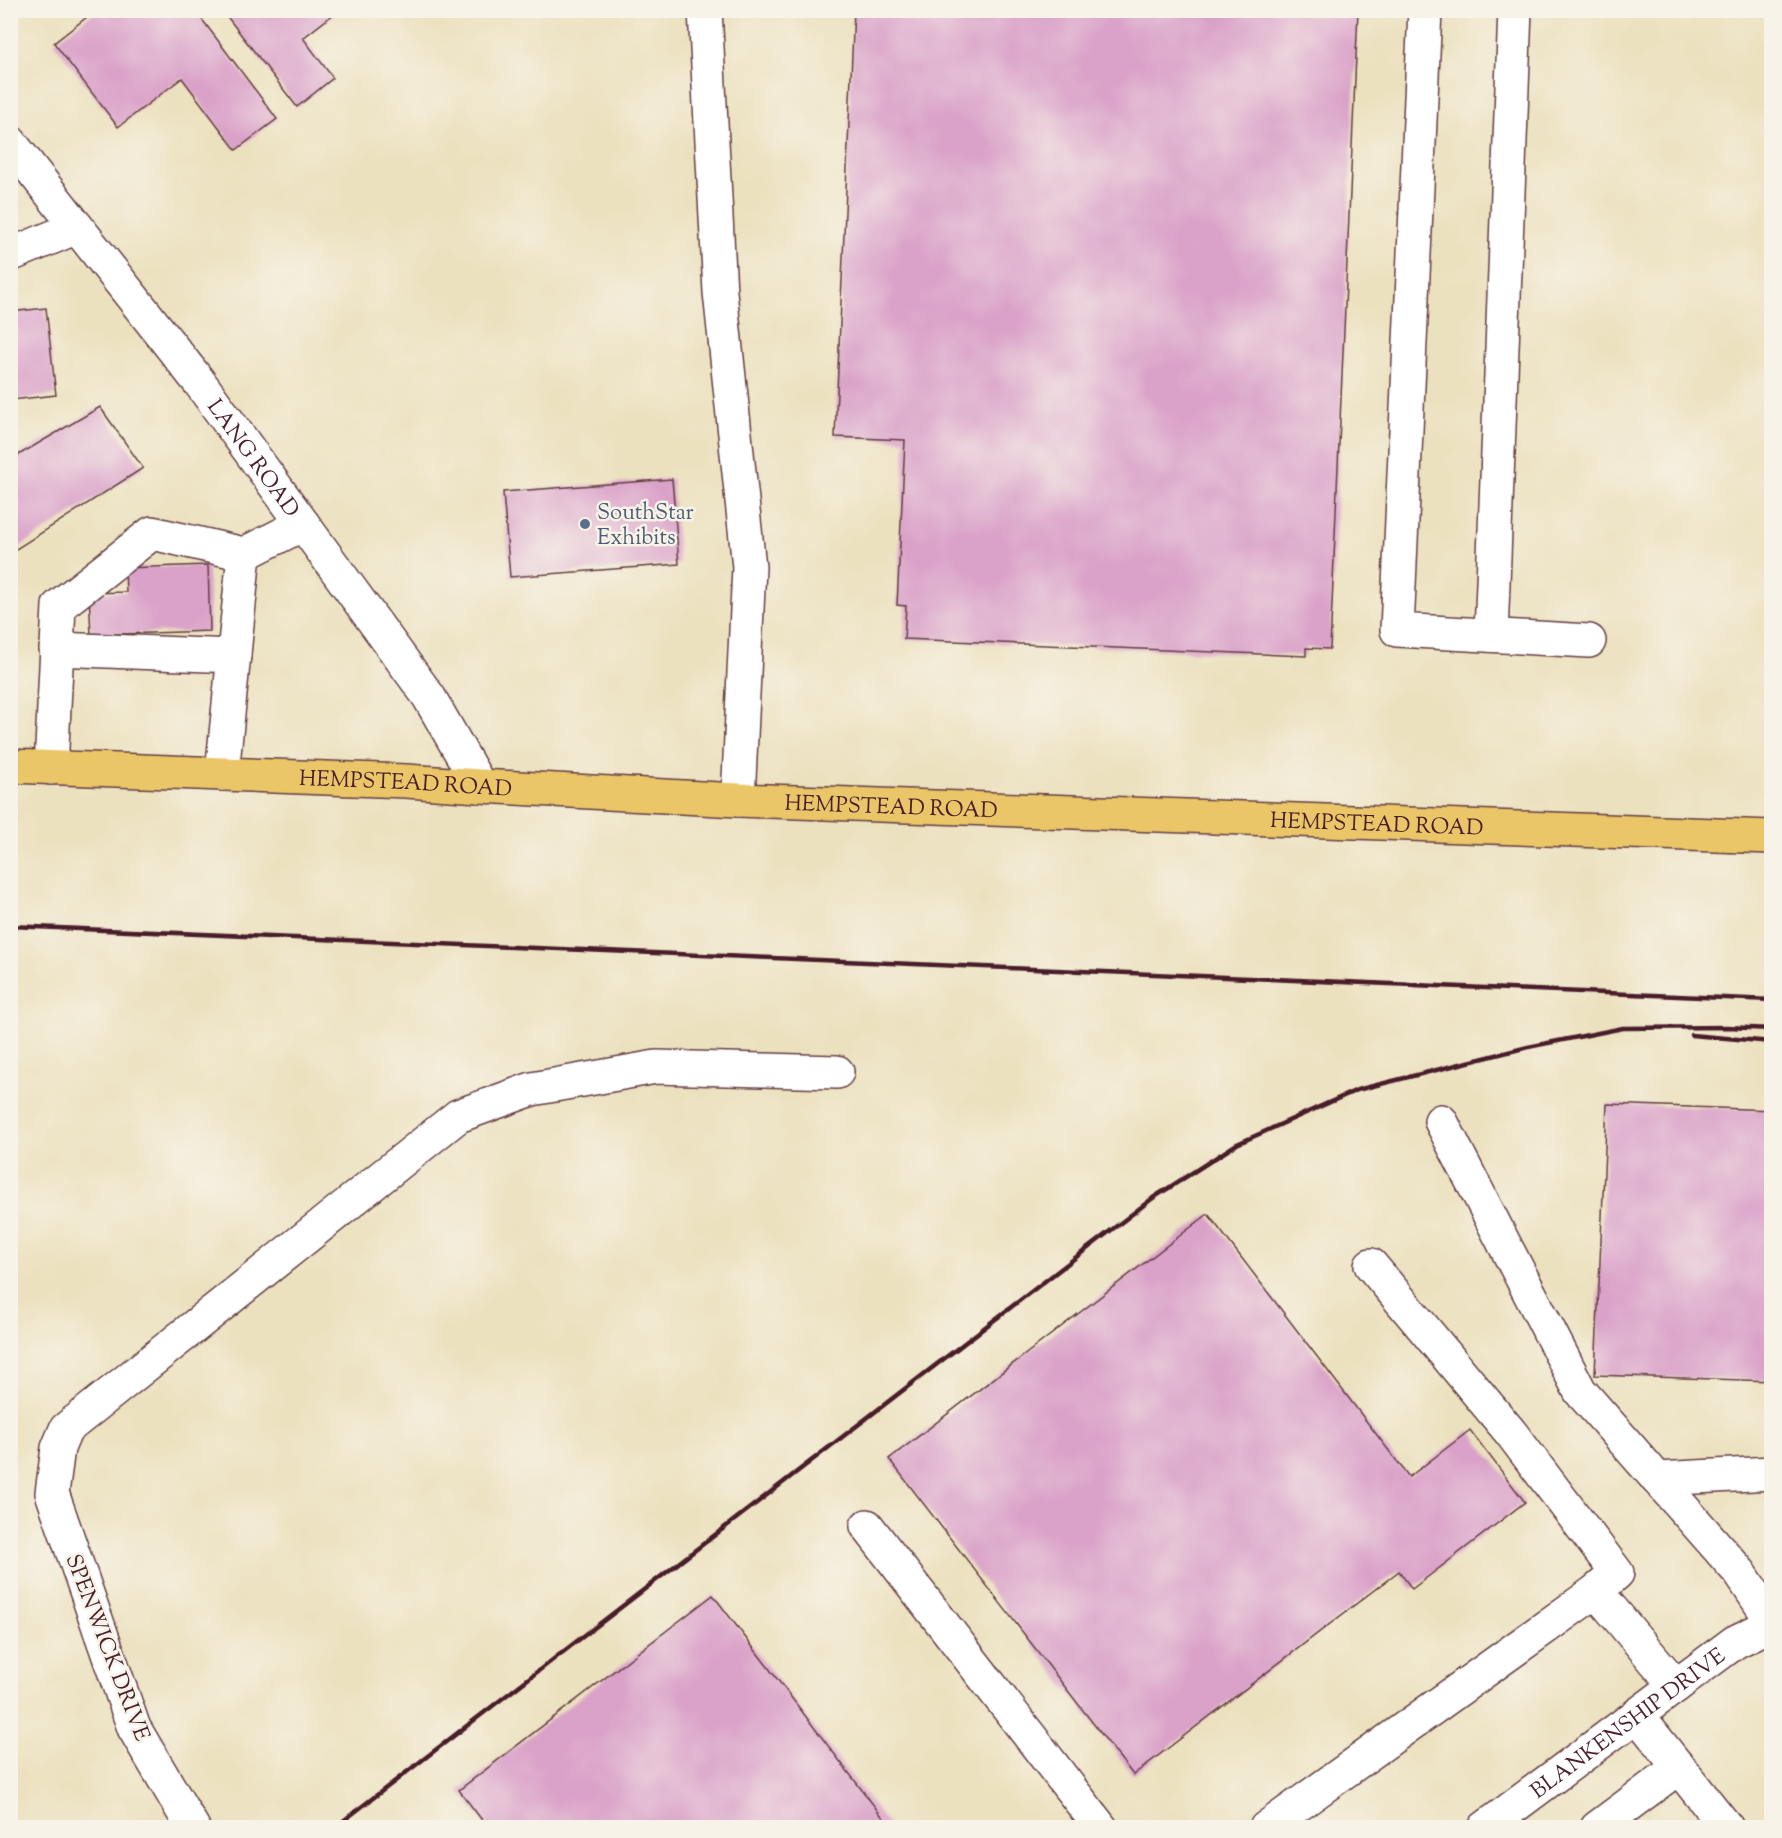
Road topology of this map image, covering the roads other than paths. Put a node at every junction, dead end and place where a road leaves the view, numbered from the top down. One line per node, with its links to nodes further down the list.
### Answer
1 (705, 10): 17 (street)
2 (1425, 10): 9 (street)
3 (1515, 10): 9 (street)
4 (10, 142): 5 (street, LANG ROAD)
5 (77, 227): 6 (street); 7 (street, LANG ROAD)
6 (10, 255)
7 (303, 524): 8 (street); 16 (street, LANG ROAD)
8 (244, 554): 11 (street); 12 (street)
9 (1491, 635): 10 (street)
10 (1589, 641)
11 (57, 649): 12 (street); 14 (street)
12 (234, 656): 15 (street)
13 (10, 766): 14 (main road, HEMPSTEAD ROAD)
14 (51, 768): 15 (main road, HEMPSTEAD ROAD)
15 (222, 774): 16 (main road, HEMPSTEAD ROAD)
16 (480, 786): 17 (main road, HEMPSTEAD ROAD)
17 (738, 800): 18 (main road, HEMPSTEAD ROAD)
18 (1772, 837)
19 (837, 1072): 30 (street, SPENWICK DRIVE)
20 (1441, 1121): 23 (street)
21 (1371, 1264): 25 (street)
22 (1772, 1473): 23 (street)
23 (1657, 1479): 26 (street)
24 (867, 1526): 31 (street)
25 (1596, 1591): 27 (street); 32 (street)
26 (1772, 1623): 27 (street, BLANKENSHIP DRIVE)
27 (1676, 1686): 28 (street, BLANKENSHIP DRIVE)
28 (1637, 1715): 29 (street); 33 (street, BLANKENSHIP DRIVE)
29 (1678, 1767): 34 (street); 35 (street)
30 (193, 1827)
31 (1101, 1827)
32 (1266, 1827)
33 (1485, 1827)
34 (1598, 1827)
35 (1727, 1827)

